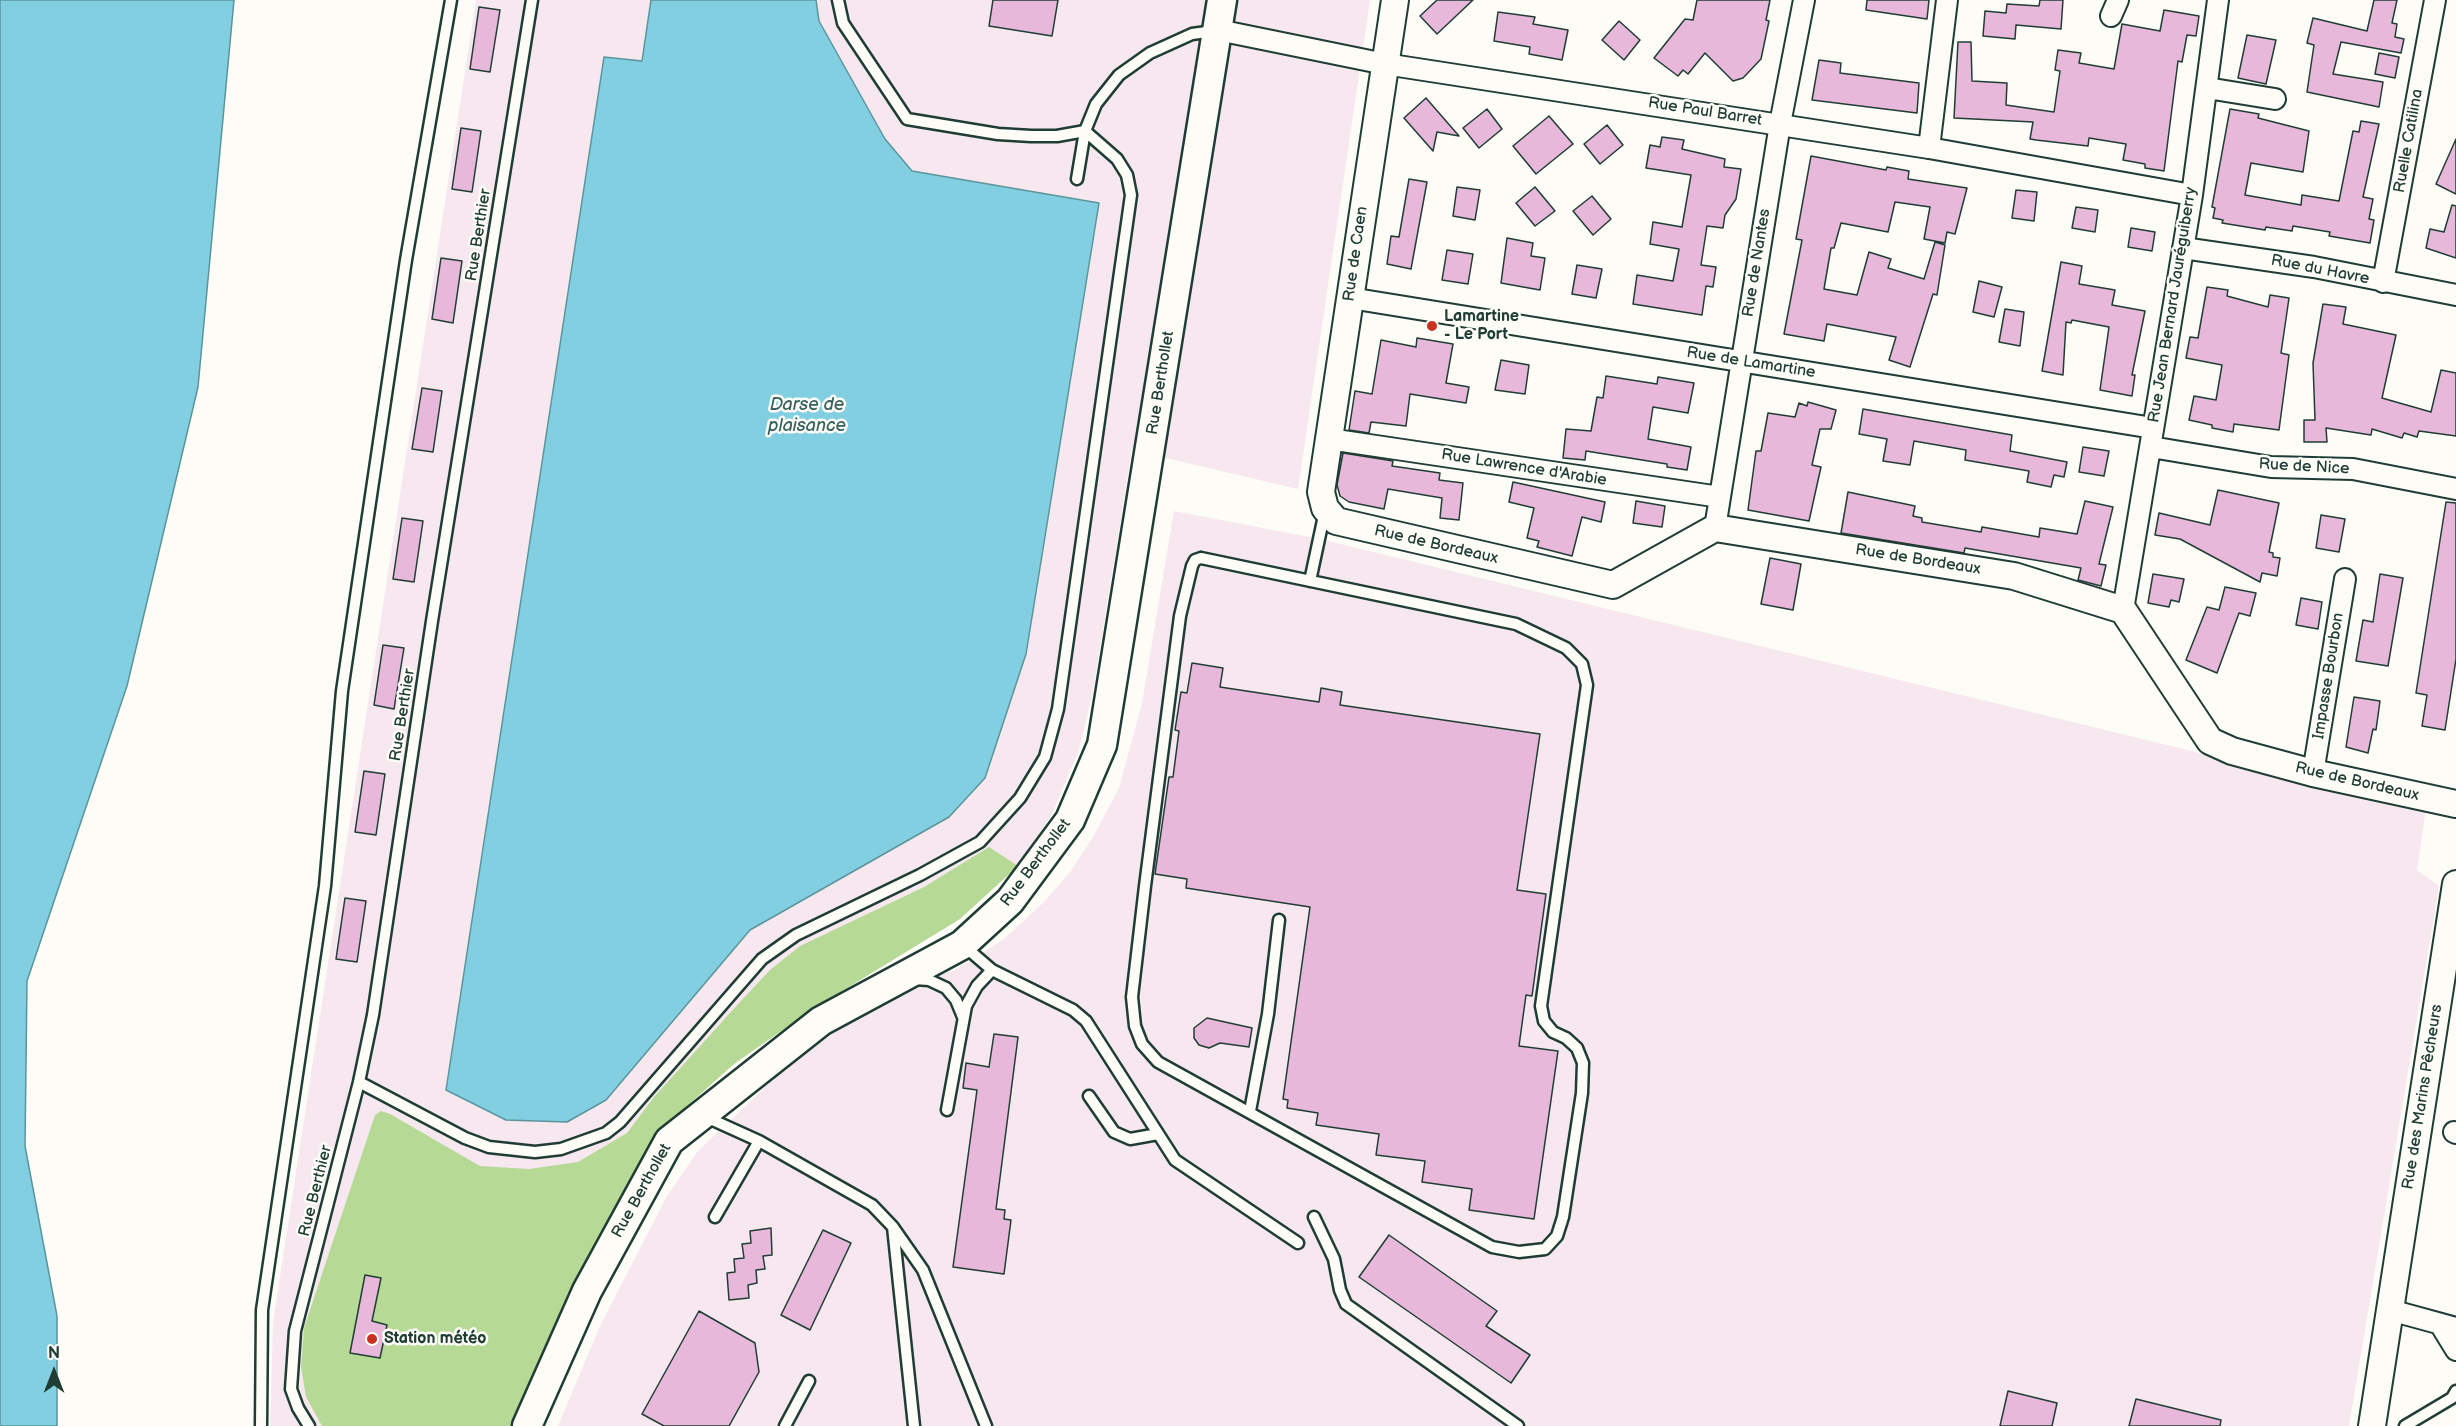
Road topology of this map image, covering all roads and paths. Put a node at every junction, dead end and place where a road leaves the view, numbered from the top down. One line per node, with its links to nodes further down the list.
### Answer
1 (451, 0): 57 (lane)
2 (532, 0): 41 (lane, Rue Berthier)
3 (838, 0): 15 (lane)
4 (1222, 0): 10 (main road, Rue Berthollet)
5 (1395, 0): 11 (street, Rue de Caen)
6 (1804, 0): 14 (street, Rue de Nantes)
7 (1947, 0): 16 (street)
8 (2216, 0): 12 (street, Rue Jean Bernard Jauréguiberry)
9 (2435, 0): 20 (street, Ruelle Catilina)
10 (1218, 30): 11 (street, Rue Paul Barret); 15 (lane); 37 (main road, Rue Berthollet)
11 (1385, 64): 14 (street, Rue Paul Barret); 22 (street, Rue de Caen)
12 (2206, 88): 13 (street); 18 (street, Rue Jean Bernard Jauréguiberry)
13 (2275, 99)
14 (1780, 124): 16 (street, Rue Paul Barret); 23 (street, Rue de Nantes)
15 (1085, 131): 17 (lane); 41 (lane)
16 (1929, 148): 18 (street, Rue Paul Barret)
17 (1077, 179)
18 (2192, 195): 19 (street, Rue Jean Bernard Jauréguiberry)
19 (2183, 248): 20 (street, Rue du Havre); 24 (street, Rue Jean Bernard Jauréguiberry)
20 (2383, 282): 21 (street, Rue du Havre)
21 (2456, 295)
22 (1350, 298): 23 (street, Rue de Lamartine); 25 (street, Rue de Caen)
23 (1741, 362): 24 (street, Rue de Lamartine); 27 (street, Rue de Nantes)
24 (2152, 437): 26 (street, Rue de Nice); 32 (street, Rue Jean Bernard Jauréguiberry)
25 (1329, 438): 27 (street, Rue Lawrence d'Arabie); 28 (street, Rue de Caen)
26 (2456, 489)
27 (1720, 497): 29 (street, Rue de Nantes)
28 (1326, 508): 29 (street, Rue de Bordeaux); 31 (lane)
29 (1714, 528): 32 (street, Rue de Bordeaux)
30 (2345, 579): 33 (street, Impasse Bourbon)
31 (1311, 581): 44 (lane); 44 (lane)
32 (2123, 610): 33 (street, Rue de Bordeaux)
33 (2313, 773): 34 (street, Rue de Bordeaux)
34 (2456, 804)
35 (2456, 884): 52 (street, Rue des Marins Pêcheurs)
36 (1279, 920): 44 (lane)
37 (962, 945): 38 (lane); 39 (main road, Rue Berthollet)
38 (992, 970): 40 (lane); 46 (lane)
39 (899, 979): 40 (lane); 45 (main road, Rue Berthollet)
40 (963, 1017): 43 (lane)
41 (359, 1082): 58 (lane, Rue Berthier)
42 (1089, 1096): 46 (lane)
43 (947, 1110)
44 (1250, 1111)
45 (700, 1115): 47 (lane); 59 (main road, Rue Berthollet)
46 (1158, 1134): 51 (lane)
47 (759, 1141): 49 (lane); 50 (lane)
48 (1314, 1217): 63 (lane)
49 (715, 1218)
50 (893, 1227): 61 (lane); 62 (lane)
51 (1298, 1243)
52 (2390, 1310): 53 (street); 64 (street, Rue des Marins Pêcheurs)
53 (2448, 1326): 54 (street)
54 (2456, 1350)
55 (808, 1381): 60 (lane)
56 (2456, 1390): 65 (lane)
57 (261, 1426)
58 (309, 1426)
59 (527, 1426)
60 (785, 1426)
61 (914, 1426)
62 (986, 1426)
63 (1518, 1426)
64 (2372, 1426)
65 (2405, 1426)

